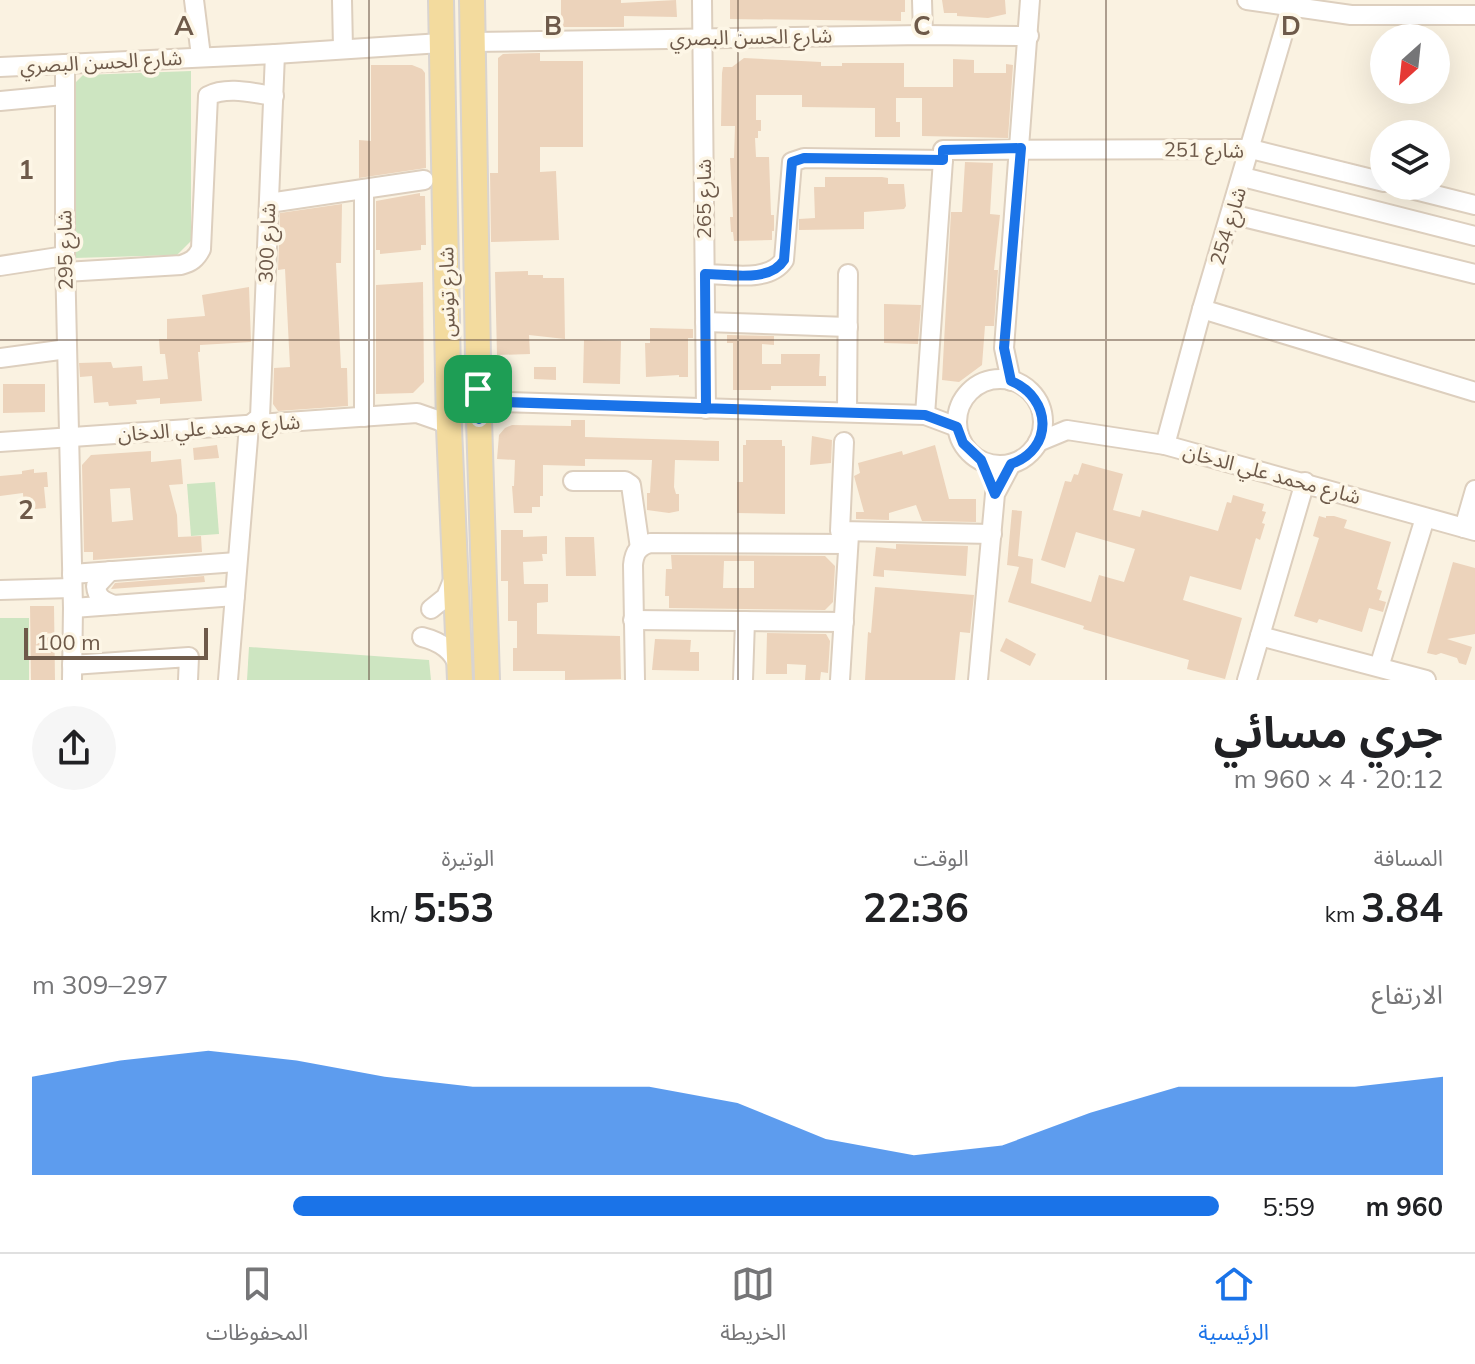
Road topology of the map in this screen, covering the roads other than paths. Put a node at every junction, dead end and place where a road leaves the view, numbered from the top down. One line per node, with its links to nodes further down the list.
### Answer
1 (194, 0): 18 (street)
2 (342, 0): 16 (street)
3 (442, 0): 15 (main road, شارع تونس); 21 (main road)
4 (472, 0): 14 (main road, شارع تونس)
5 (702, 0): 13 (street, شارع 265)
6 (922, 0): 11 (street)
7 (1030, 0): 12 (street)
8 (1255, 1): 9 (street)
9 (1291, 7): 10 (street); 27 (street, شارع 254)
10 (1465, 10)
11 (923, 35): 12 (street, شارع الحسن البصري); 13 (street, شارع الحسن البصري)
12 (1029, 36): 26 (street)
13 (702, 37): 14 (street, شارع الحسن البصري); 41 (street, شارع 265)
14 (473, 42): 21 (main road, شارع تونس)
15 (441, 43): 16 (street, شارع الحسن البصري); 25 (main road, شارع تونس)
16 (343, 48): 17 (street, شارع الحسن البصري)
17 (275, 54): 18 (street, شارع الحسن البصري); 23 (street, شارع 300)
18 (201, 56): 19 (street, شارع الحسن البصري)
19 (65, 64): 20 (street, شارع الحسن البصري); 22 (street, شارع 295)
20 (0, 67)
21 (474, 90): 36 (main road, شارع تونس)
22 (64, 95): 24 (street); 39 (street, شارع 295)
23 (274, 96): 34 (street, شارع 300); 39 (street)
24 (0, 101)
25 (445, 122): 36 (main road); 53 (main road, شارع تونس)
26 (1021, 148): 27 (street, شارع 251); 28 (street, شارع 251); 47 (street)
27 (1251, 149): 29 (street, شارع 254); 30 (street, شارع 251)
28 (943, 160): 41 (street); 61 (street)
29 (1243, 177): 37 (street, شارع 254); 38 (street)
30 (1370, 179)
31 (424, 180): 32 (street)
32 (364, 189): 34 (street); 62 (street)
33 (1450, 199): 35 (street)
34 (269, 203): 64 (street, شارع 300)
35 (1475, 205)
36 (476, 208): 52 (main road, شارع تونس)
37 (1231, 214): 43 (street); 44 (street, شارع 254)
38 (1475, 236)
39 (65, 264): 40 (street); 48 (street, شارع 295)
40 (0, 266)
41 (705, 274): 45 (street, شارع 265)
42 (848, 274): 46 (street)
43 (1475, 274)
44 (1202, 309): 54 (street); 72 (street, شارع 254)
45 (705, 322): 46 (street); 57 (street, شارع 265)
46 (848, 327): 58 (street)
47 (1004, 348): 50 (street); 51 (street)
48 (67, 349): 49 (street); 68 (street, شارع 295)
49 (0, 358)
50 (1011, 381): 51 (street); 59 (street)
51 (987, 382): 56 (street)
52 (478, 389): 55 (street); 63 (main road, شارع تونس)
53 (449, 392): 60 (street, شارع محمد علي الدخان); 66 (main road, شارع تونس)
54 (1475, 392)
55 (504, 402): 57 (street); 63 (street)
56 (962, 403): 61 (street); 65 (street)
57 (706, 409): 58 (street)
58 (847, 411): 61 (street)
59 (1041, 412): 67 (street, شارع محمد علي الدخان); 71 (street)
60 (417, 413): 62 (street, شارع محمد علي الدخان); 66 (street, شارع محمد علي الدخان)
61 (925, 415): 65 (street)
62 (364, 417): 64 (street, شارع محمد علي الدخان)
63 (479, 419): 105 (main road, شارع تونس)
64 (249, 426): 68 (street, شارع محمد علي الدخان); 84 (street, شارع 300)
65 (957, 427): 73 (street)
66 (449, 428): 86 (main road, شارع تونس)
67 (1067, 430): 71 (street); 72 (street, شارع محمد علي الدخان)
68 (68, 437): 69 (street, شارع محمد علي الدخان); 87 (street, شارع 295)
69 (0, 442)
70 (844, 442): 82 (street)
71 (1038, 442): 74 (street)
72 (1165, 445): 76 (street, شارع محمد علي الدخان)
73 (981, 460): 74 (street); 78 (street)
74 (1011, 464): 78 (street)
75 (573, 481): 83 (street)
76 (1305, 482): 79 (street, شارع محمد علي الدخان); 96 (street)
77 (1475, 490): 80 (street)
78 (995, 494): 81 (street)
79 (1425, 518): 80 (street, شارع محمد علي الدخان); 98 (street)
80 (1470, 530)
81 (992, 534): 82 (street); 109 (street)
82 (848, 538): 83 (street); 95 (street)
83 (638, 549): 93 (street)
84 (237, 562): 85 (street); 89 (street, شارع 300)
85 (110, 571): 87 (street); 90 (street)
86 (454, 578): 92 (street); 101 (main road, شارع تونس)
87 (72, 581): 88 (street); 91 (street, شارع 295)
88 (0, 590)
89 (235, 596): 90 (street); 104 (street, شارع 300)
90 (114, 605): 91 (street)
91 (73, 608): 100 (street, شارع 295)
92 (431, 609)
93 (633, 620): 94 (street); 106 (street)
94 (745, 621): 95 (street); 107 (street)
95 (844, 622): 108 (street)
96 (1260, 636): 98 (street); 110 (street)
97 (422, 637): 101 (street)
98 (1379, 667): 102 (street)
99 (107, 671): 100 (street); 103 (street)
100 (72, 672)
101 (460, 676)
102 (1419, 679)
103 (188, 680)
104 (228, 680)
105 (487, 680)
106 (635, 680)
107 (743, 680)
108 (840, 680)
109 (978, 680)
110 (1247, 680)

